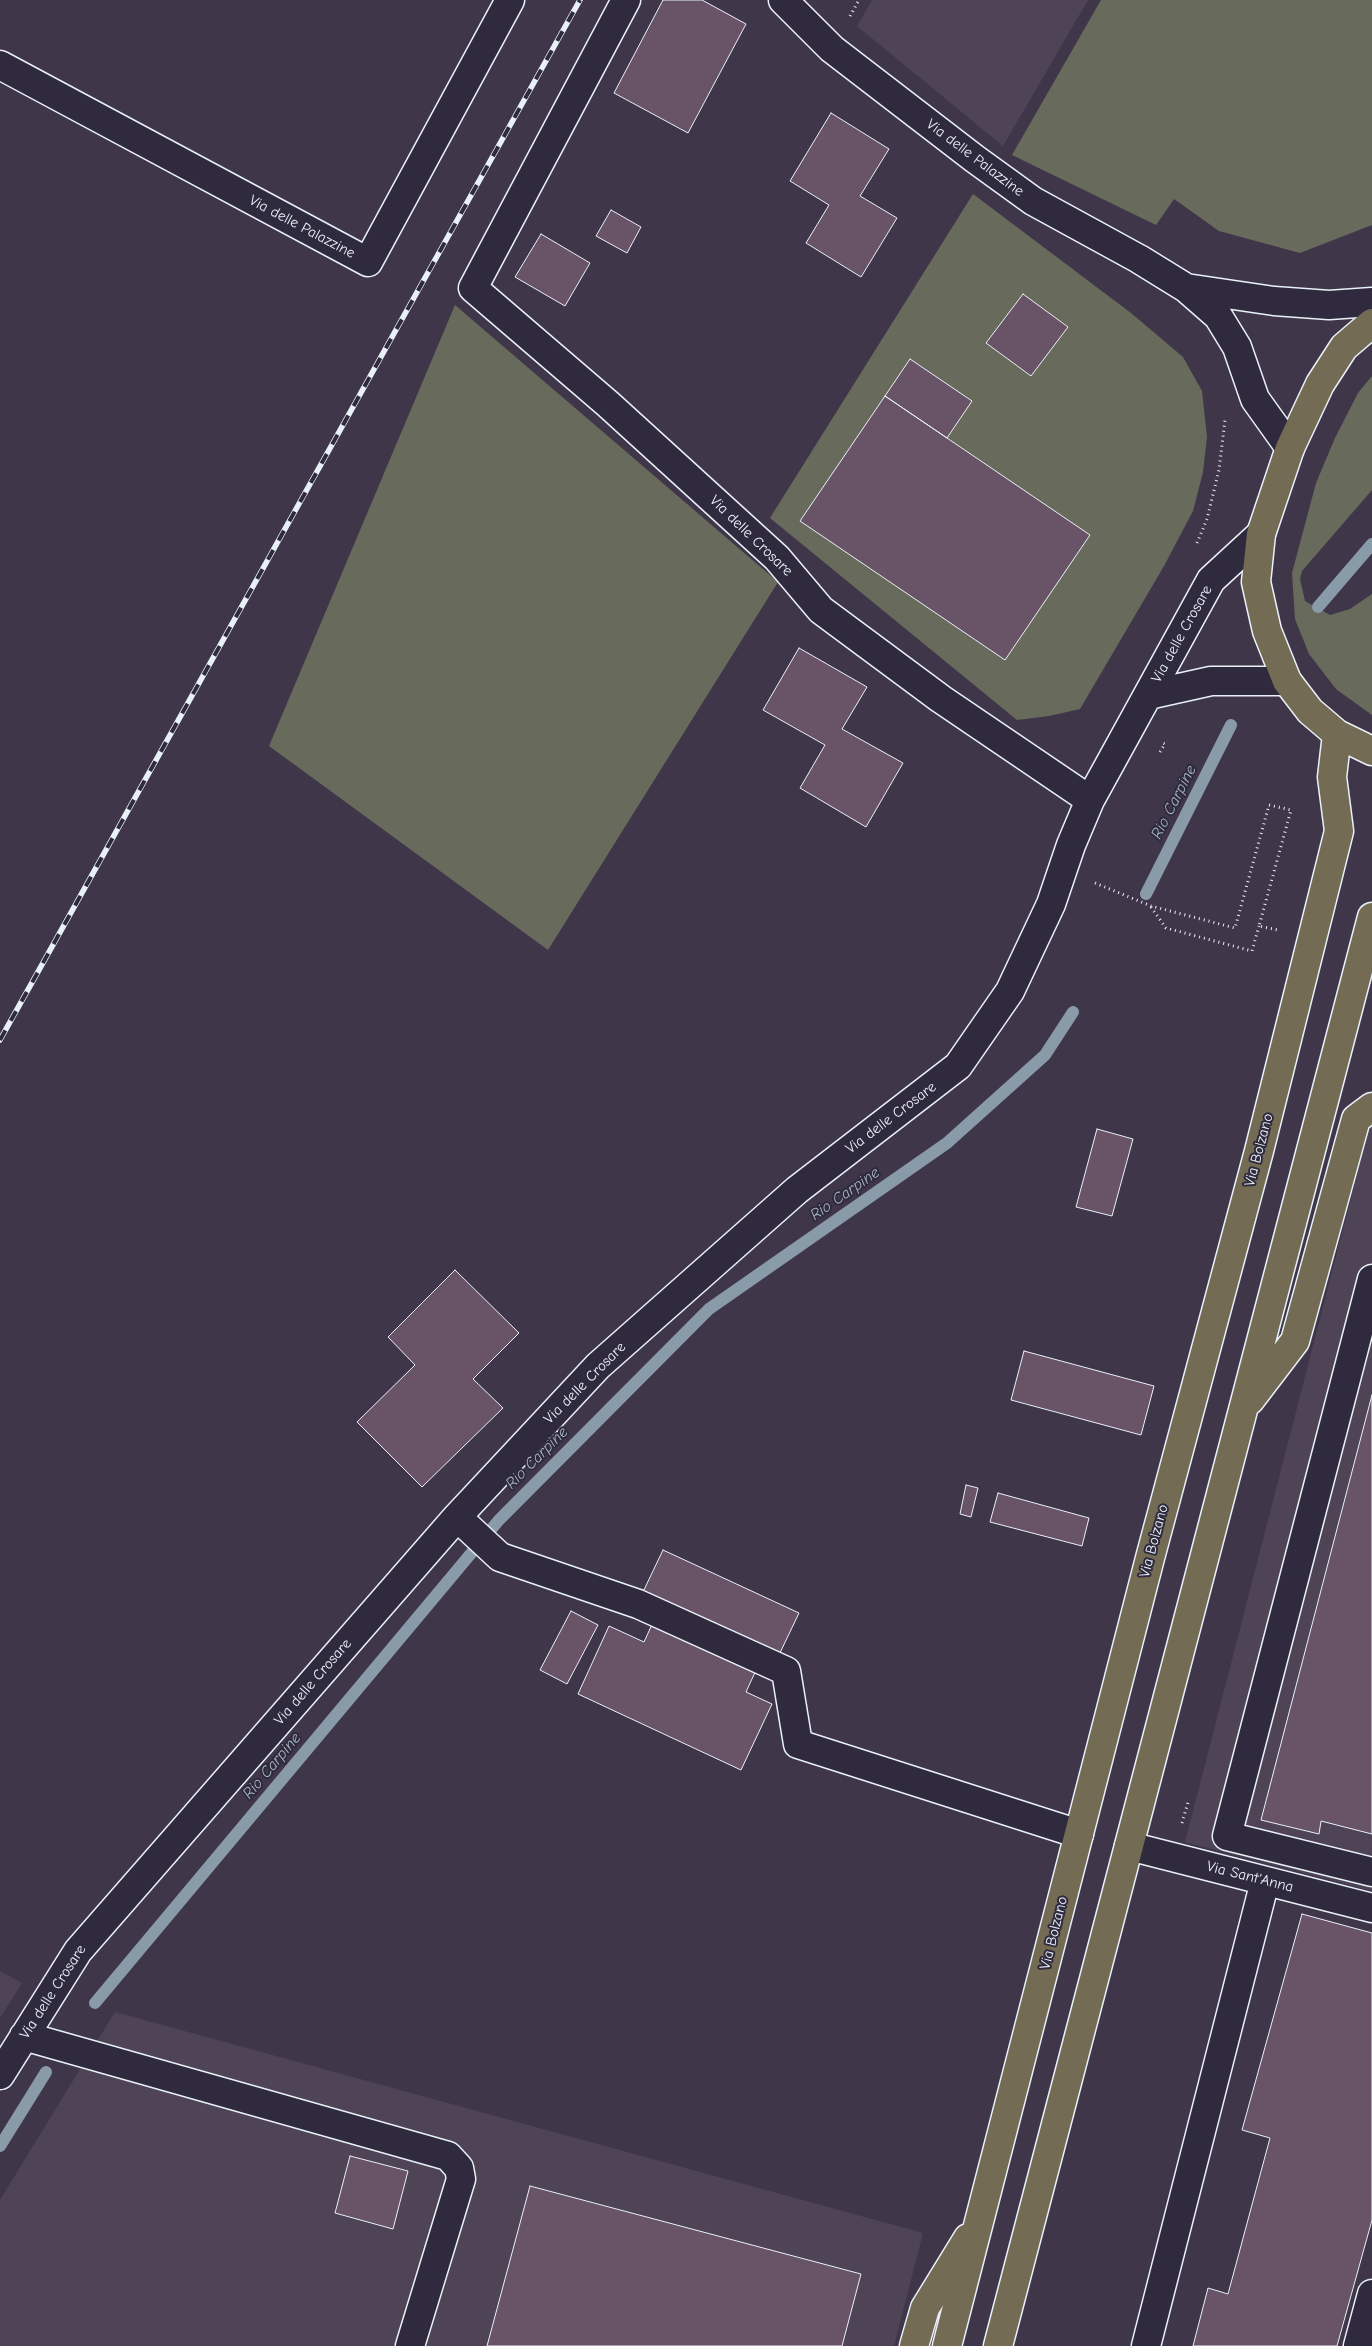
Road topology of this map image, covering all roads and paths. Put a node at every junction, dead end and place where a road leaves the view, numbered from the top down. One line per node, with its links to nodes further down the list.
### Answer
1 (510, 0): 4 (street, Via delle Palazzine)
2 (626, 0): 18 (street, Via delle Crosare)
3 (783, 0): 5 (street, Via delle Palazzine)
4 (0, 65)
5 (1186, 288): 6 (street, Via delle Palazzine); 9 (street, Via delle Palazzine)
6 (1372, 302)
7 (1372, 323): 9 (main road)
8 (1225, 415): 11 (path)
9 (1290, 448): 10 (main road)
10 (1261, 534): 12 (main road); 13 (street, Via delle Crosare)
11 (1192, 552)
12 (1287, 681): 13 (street, Via delle Crosare); 14 (main road)
13 (1148, 695): 18 (street, Via delle Crosare)
14 (1338, 734): 16 (main road); 28 (main road, Via Bolzano)
15 (1165, 744): 17 (path)
16 (1372, 751)
17 (1160, 753)
18 (1090, 800): 27 (street, Via delle Crosare)
19 (1097, 874): 20 (path)
20 (1151, 906): 22 (path); 22 (path)
21 (1372, 917): 26 (main road)
22 (1259, 926): 23 (path)
23 (1282, 931)
24 (1372, 1107): 26 (main road)
25 (1372, 1279): 30 (street)
26 (1243, 1409): 29 (main road)
27 (463, 1522): 28 (street); 33 (street, Via delle Crosare)
28 (1079, 1834): 35 (main road, Via Bolzano)
29 (1129, 1846): 31 (street, Via Sant'Anna); 40 (main road)
30 (1372, 1872)
31 (1265, 1881): 32 (street, Via Sant'Anna); 41 (street)
32 (1372, 1908)
33 (24, 2036): 34 (street, Via delle Crosare); 37 (street)
34 (0, 2076)
35 (983, 2214): 38 (main road); 39 (main road, Via Bolzano)
36 (1372, 2294): 42 (street)
37 (410, 2346)
38 (914, 2346)
39 (948, 2346)
40 (998, 2346)
41 (1146, 2346)
42 (1358, 2346)

